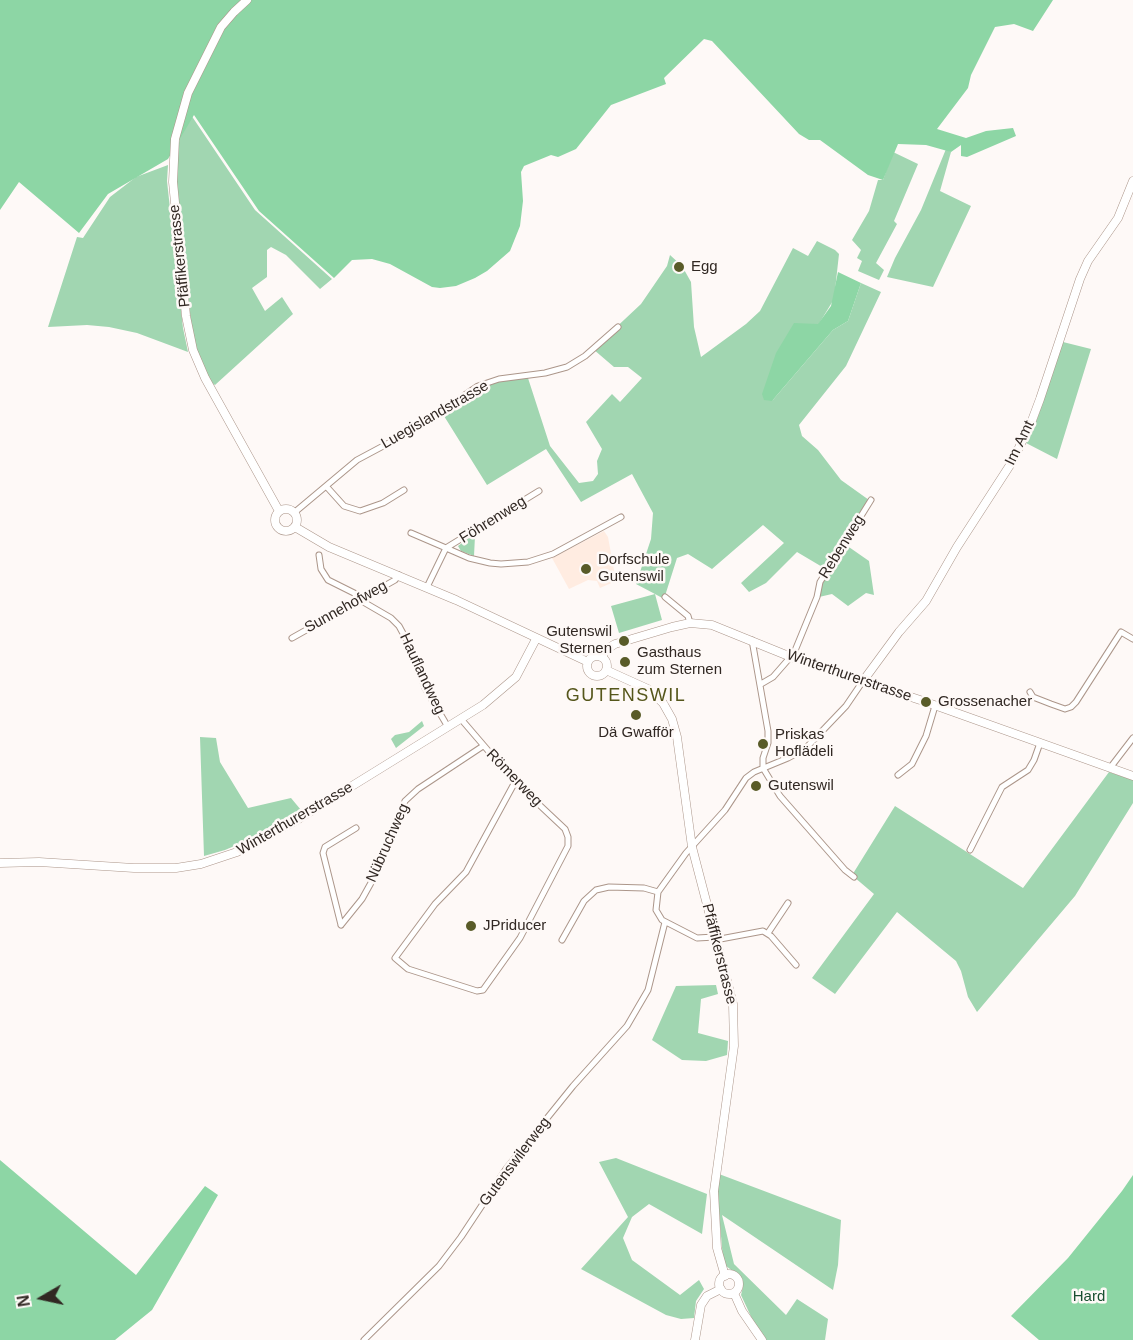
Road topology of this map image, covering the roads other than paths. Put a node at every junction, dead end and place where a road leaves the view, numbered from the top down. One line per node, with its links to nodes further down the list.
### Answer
1 (247, 0): 8 (main road, Pfäffikerstrasse)
2 (1133, 181): 28 (main road, Im Amt)
3 (618, 327): 4 (street, Luegislandstrasse)
4 (326, 486): 5 (street); 9 (street, Luegislandstrasse)
5 (404, 490)
6 (539, 491): 13 (street, Föhrenweg)
7 (871, 500): 25 (street, Rebenweg)
8 (279, 511): 9 (main road); 11 (main road, Pfäffikerstrasse)
9 (295, 512): 11 (main road)
10 (621, 517): 13 (street)
11 (294, 527): 15 (main road, Pfäffikerstrasse)
12 (411, 533): 13 (street)
13 (446, 548): 16 (street)
14 (319, 555): 18 (street, Hauflandweg)
15 (399, 575): 16 (main road, Pfäffikerstrasse); 18 (street, Sunnehofweg)
16 (427, 587): 21 (main road, Pfäffikerstrasse)
17 (665, 597): 19 (street)
18 (360, 600): 20 (street, Sunnehofweg); 33 (street, Hauflandweg)
19 (690, 623): 23 (main road, Winterthurerstrasse); 24 (main road, Winterthurerstrasse)
20 (292, 638)
21 (536, 639): 26 (main road, Pfäffikerstrasse); 32 (main road, Winterthurerstrasse)
22 (1133, 639): 30 (street)
23 (752, 640): 25 (main road, Winterthurerstrasse); 29 (street)
24 (601, 657): 26 (main road); 27 (main road)
25 (789, 658): 28 (main road, Winterthurerstrasse); 29 (street, Rebenweg)
26 (588, 662): 27 (main road)
27 (606, 670): 43 (main road, Pfäffikerstrasse)
28 (863, 681): 31 (main road, Winterthurerstrasse); 37 (street)
29 (760, 684): 37 (street)
30 (1030, 692)
31 (935, 706): 35 (main road, Winterthurerstrasse); 39 (street)
32 (461, 719): 33 (main road, Winterthurerstrasse); 36 (street, Römerweg)
33 (448, 727): 45 (main road, Winterthurerstrasse)
34 (1133, 738): 38 (street)
35 (1040, 743): 38 (main road, Winterthurerstrasse); 44 (street)
36 (483, 746): 41 (street, Römerweg); 42 (street, Nübruchweg)
37 (763, 768): 43 (street); 46 (street)
38 (1110, 768): 40 (main road, Winterthurerstrasse)
39 (898, 775)
40 (1133, 776)
41 (515, 782): 41 (street, Römerweg)
42 (356, 828)
43 (692, 847): 47 (street); 51 (main road, Pfäffikerstrasse)
44 (970, 850)
45 (0, 863)
46 (854, 878)
47 (658, 892): 49 (street); 52 (street)
48 (788, 903): 50 (street)
49 (665, 922): 51 (street); 57 (street, Gutenswilerweg)
50 (768, 933): 51 (street); 53 (street)
51 (715, 938): 54 (main road, Pfäffikerstrasse)
52 (562, 940)
53 (796, 965)
54 (725, 1276): 55 (main road); 56 (main road, Pfäffikerstrasse)
55 (721, 1288): 56 (main road); 58 (main road)
56 (734, 1293): 59 (main road)
57 (364, 1340)
58 (695, 1340)
59 (762, 1340)

